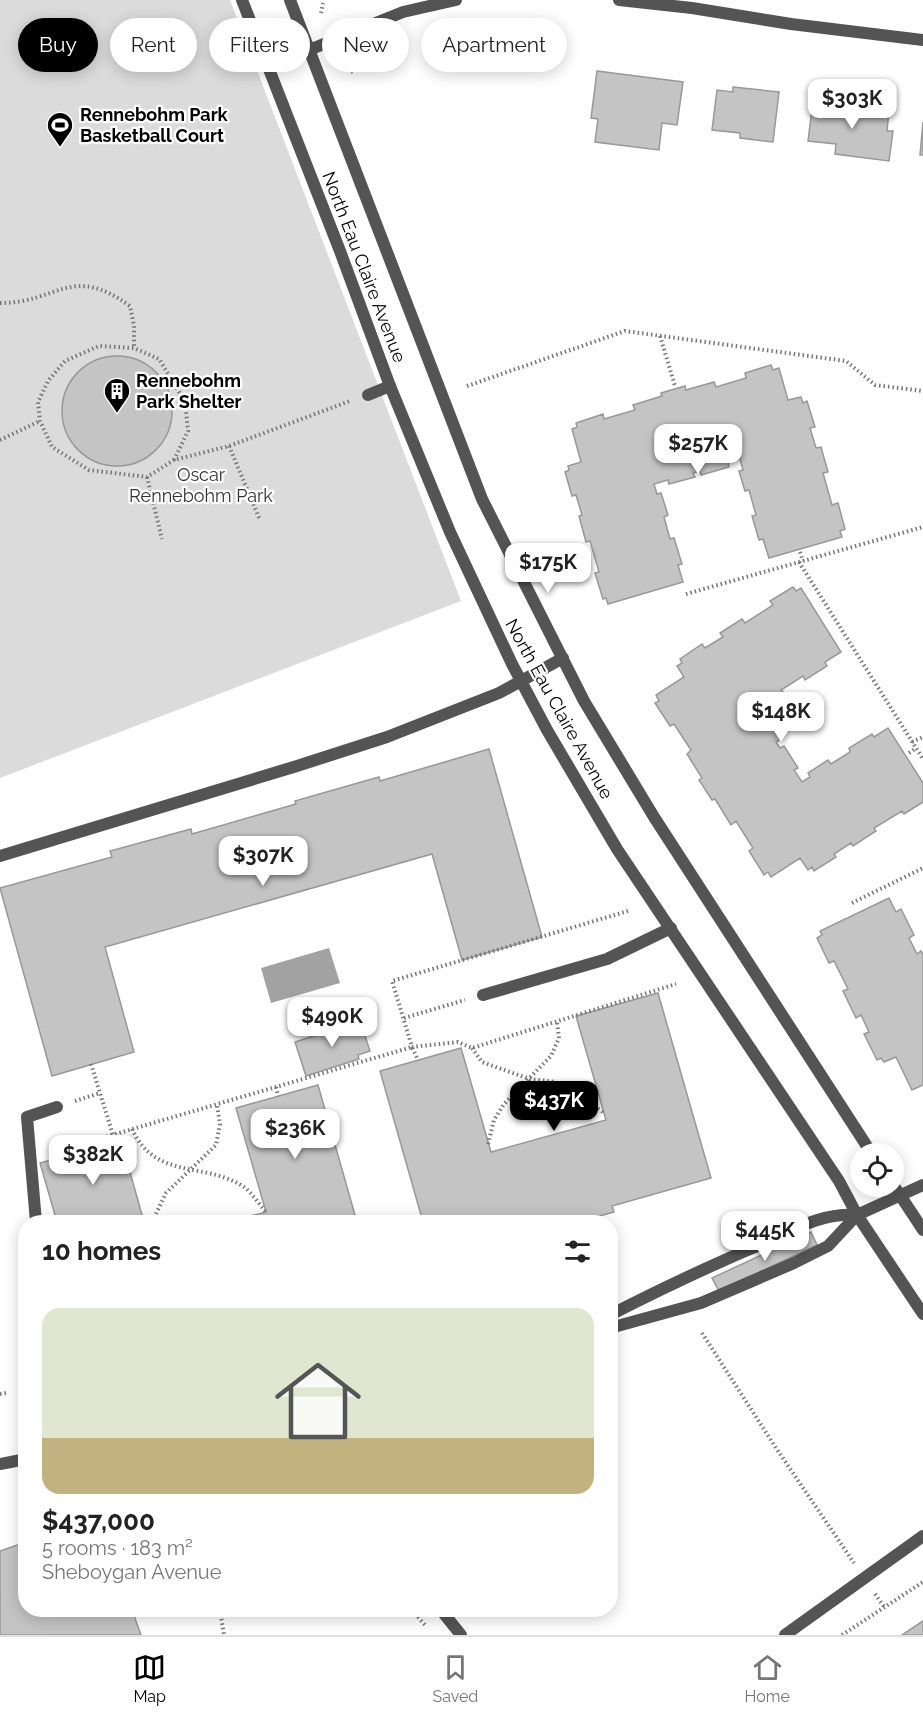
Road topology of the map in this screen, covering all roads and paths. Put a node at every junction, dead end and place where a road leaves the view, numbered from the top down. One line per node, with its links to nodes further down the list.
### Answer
1 (242, 0): 8 (street, North Eau Claire Avenue)
2 (290, 0): 9 (street, North Eau Claire Avenue)
3 (456, 0): 11 (street)
4 (619, 0): 6 (street)
5 (323, 3): 7 (path)
6 (691, 4): 10 (street)
7 (321, 13)
8 (249, 18)
9 (297, 18)
10 (923, 40)
11 (310, 49)
12 (310, 52): 33 (street, North Eau Claire Avenue)
13 (269, 72): 17 (street, North Eau Claire Avenue)
14 (0, 303): 16 (path)
15 (660, 336): 18 (path); 19 (path); 20 (path)
16 (134, 348): 22 (path); 25 (path)
17 (390, 386): 21 (street); 34 (street, North Eau Claire Avenue)
18 (467, 386)
19 (675, 386)
20 (923, 391)
21 (368, 395): 24 (path)
22 (40, 422): 23 (path); 26 (path)
23 (0, 440)
24 (229, 446): 25 (path); 27 (path)
25 (174, 460): 26 (path)
26 (147, 477): 29 (path)
27 (260, 520)
28 (923, 526): 31 (path)
29 (162, 539)
30 (800, 552): 31 (path)
31 (801, 561): 32 (path); 36 (path)
32 (686, 594)
33 (563, 658): 34 (street); 62 (street, North Eau Claire Avenue)
34 (521, 681): 40 (street); 44 (street, North Eau Claire Avenue)
35 (923, 737): 36 (path)
36 (912, 742): 37 (path)
37 (916, 748): 38 (path); 39 (path)
38 (909, 753)
39 (923, 759)
40 (0, 856)
41 (923, 868): 42 (path)
42 (852, 903)
43 (628, 911): 47 (path)
44 (671, 928): 46 (street); 73 (street, North Eau Claire Avenue)
45 (676, 984): 48 (path)
46 (483, 995): 47 (path)
47 (404, 1018): 49 (path)
48 (557, 1022): 50 (path); 53 (path)
49 (412, 1047): 50 (path); 51 (path); 54 (path)
50 (472, 1048): 53 (path)
51 (418, 1060)
52 (91, 1064): 55 (path)
53 (530, 1079): 59 (path); 63 (path)
54 (276, 1087): 56 (path); 57 (path)
55 (100, 1093): 58 (path); 61 (path)
56 (278, 1096)
57 (217, 1104): 60 (path); 65 (path)
58 (57, 1107): 71 (street)
59 (604, 1113)
60 (132, 1129): 61 (path); 65 (path)
61 (113, 1135): 64 (path)
62 (865, 1143)
63 (488, 1144)
64 (80, 1151)
65 (192, 1170): 70 (path); 72 (path)
66 (923, 1185): 67 (street)
67 (904, 1189)
68 (887, 1197): 73 (street)
69 (901, 1197): 74 (street)
70 (266, 1212)
71 (34, 1215)
72 (155, 1215)
73 (857, 1215): 75 (street); 76 (street, North Eau Claire Avenue); 77 (street)
74 (923, 1230)
75 (618, 1311)
76 (923, 1314)
77 (618, 1326)
78 (702, 1333): 82 (path)
79 (18, 1461): 80 (street)
80 (0, 1464)
81 (923, 1536): 82 (street)
82 (864, 1578): 84 (path); 89 (street)
83 (923, 1582): 84 (path)
84 (885, 1608): 90 (path)
85 (221, 1617): 88 (path)
86 (445, 1617): 87 (street)
87 (455, 1633)
88 (224, 1635)
89 (785, 1635)
90 (842, 1635)

